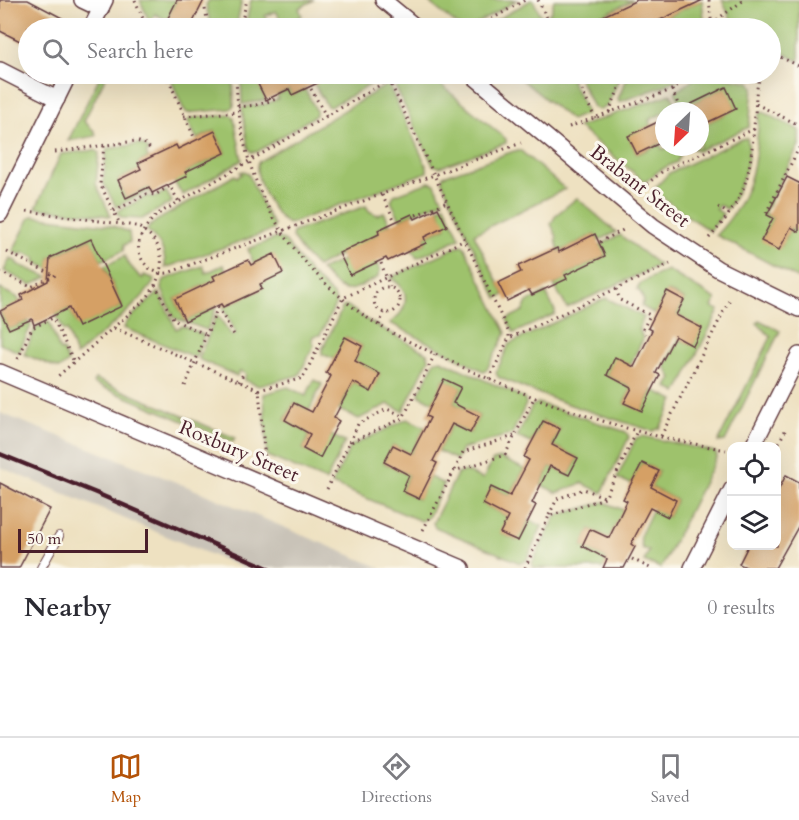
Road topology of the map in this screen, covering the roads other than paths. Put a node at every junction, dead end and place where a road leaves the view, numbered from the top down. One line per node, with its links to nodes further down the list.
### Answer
1 (82, 0): 3 (street)
2 (383, 0): 4 (street)
3 (103, 5)
4 (405, 18)
5 (0, 70): 6 (street)
6 (18, 79)
7 (28, 84): 10 (street)
8 (64, 84): 10 (street)
9 (483, 84): 13 (street, Brabant Street)
10 (57, 99): 11 (street)
11 (6, 186): 12 (street)
12 (0, 214)
13 (799, 309)
14 (799, 355): 16 (street)
15 (0, 372): 20 (street, Roxbury Street)
16 (756, 442)
17 (728, 496): 21 (street)
18 (59, 536): 19 (lane)
19 (41, 568)
20 (462, 568)
21 (692, 568)

